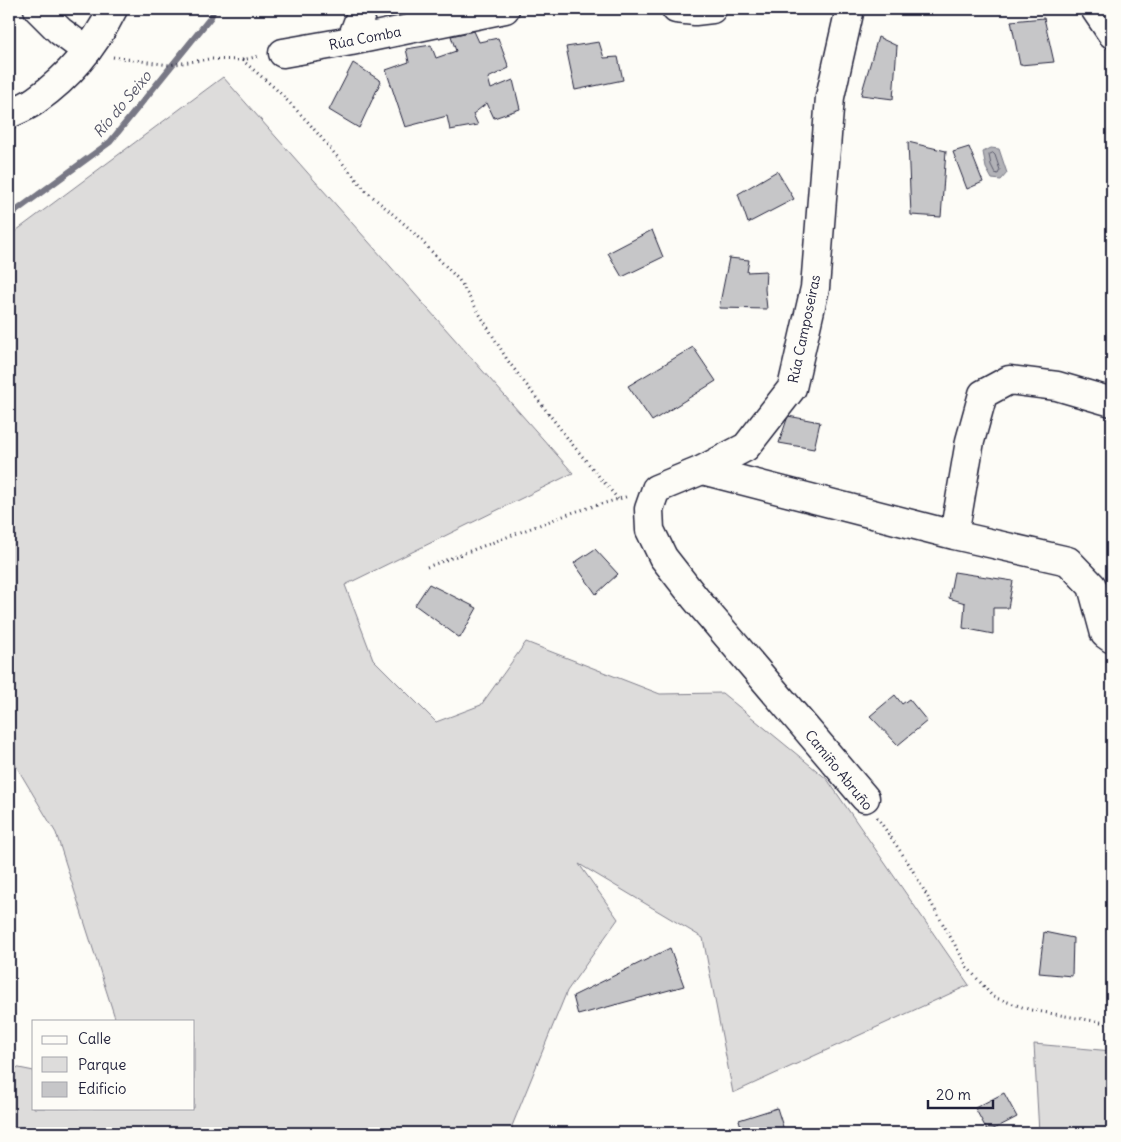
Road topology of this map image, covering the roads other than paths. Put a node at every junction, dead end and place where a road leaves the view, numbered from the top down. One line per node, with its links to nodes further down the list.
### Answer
1 (38, 9): 11 (street)
2 (113, 9): 11 (street)
3 (362, 9): 10 (street)
4 (505, 9): 10 (street, Rúa Comba)
5 (676, 9): 6 (street)
6 (712, 9)
7 (848, 9): 15 (street, Rúa Camposeiras)
8 (1095, 9): 9 (street)
9 (1112, 34)
10 (352, 42): 12 (street, Rúa Comba)
11 (88, 51): 13 (street)
12 (283, 52)
13 (9, 114)
14 (1112, 402): 16 (street)
15 (702, 470): 16 (street); 18 (street, Camiño Abruño)
16 (954, 535): 17 (street)
17 (1112, 639)
18 (864, 798)

